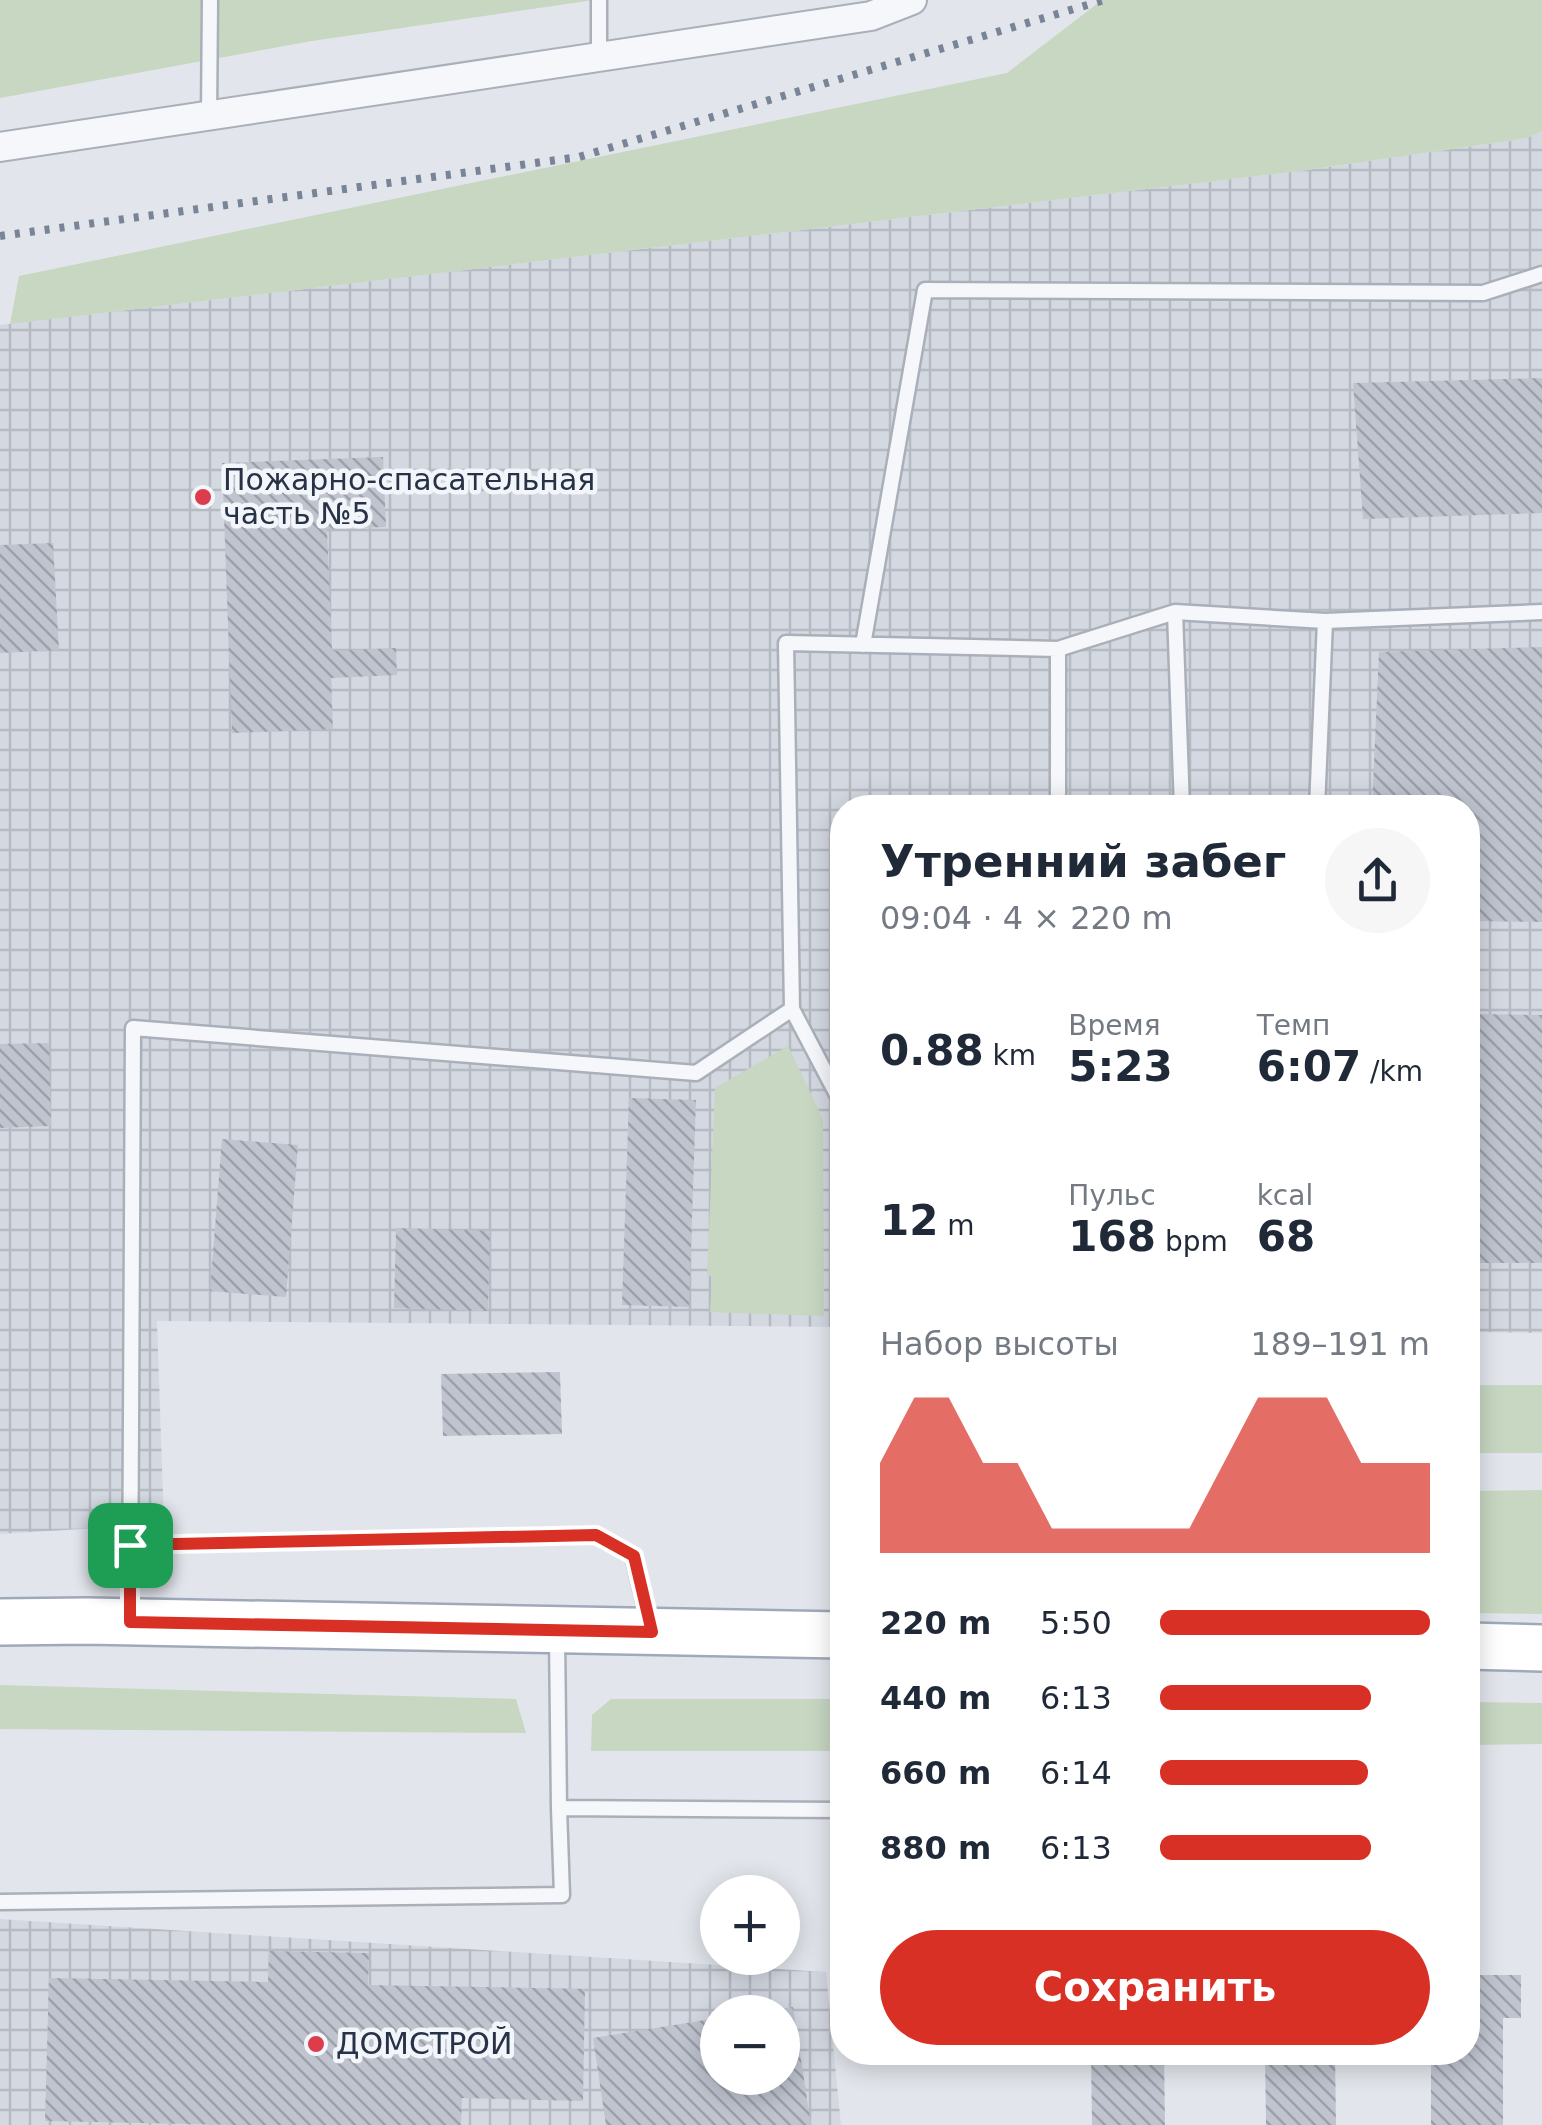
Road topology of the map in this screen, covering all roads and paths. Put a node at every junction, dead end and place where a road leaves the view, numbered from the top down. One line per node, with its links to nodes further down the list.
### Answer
1 (210, 0): 5 (lane)
2 (600, 0): 4 (lane)
3 (912, 0): 4 (street)
4 (599, 57): 5 (street)
5 (209, 116): 6 (street)
6 (0, 146)
7 (1542, 274): 11 (lane)
8 (1175, 612): 10 (lane); 12 (lane); 14 (lane)
9 (1542, 612): 10 (lane)
10 (1325, 621): 15 (lane)
11 (863, 644): 12 (lane); 16 (lane)
12 (1058, 649): 13 (lane)
13 (1058, 795)
14 (1182, 795)
15 (1318, 795)
16 (792, 1009): 17 (lane); 18 (lane)
17 (830, 1081)
18 (130, 1545): 20 (lane); 22 (lane)
19 (0, 1622): 20 (main road)
20 (130, 1622): 21 (main road)
21 (557, 1630): 22 (main road); 26 (lane)
22 (652, 1632): 23 (main road)
23 (830, 1635)
24 (1480, 1646): 25 (main road)
25 (1542, 1648)
26 (559, 1808): 27 (lane); 28 (lane)
27 (830, 1810)
28 (0, 1902)

